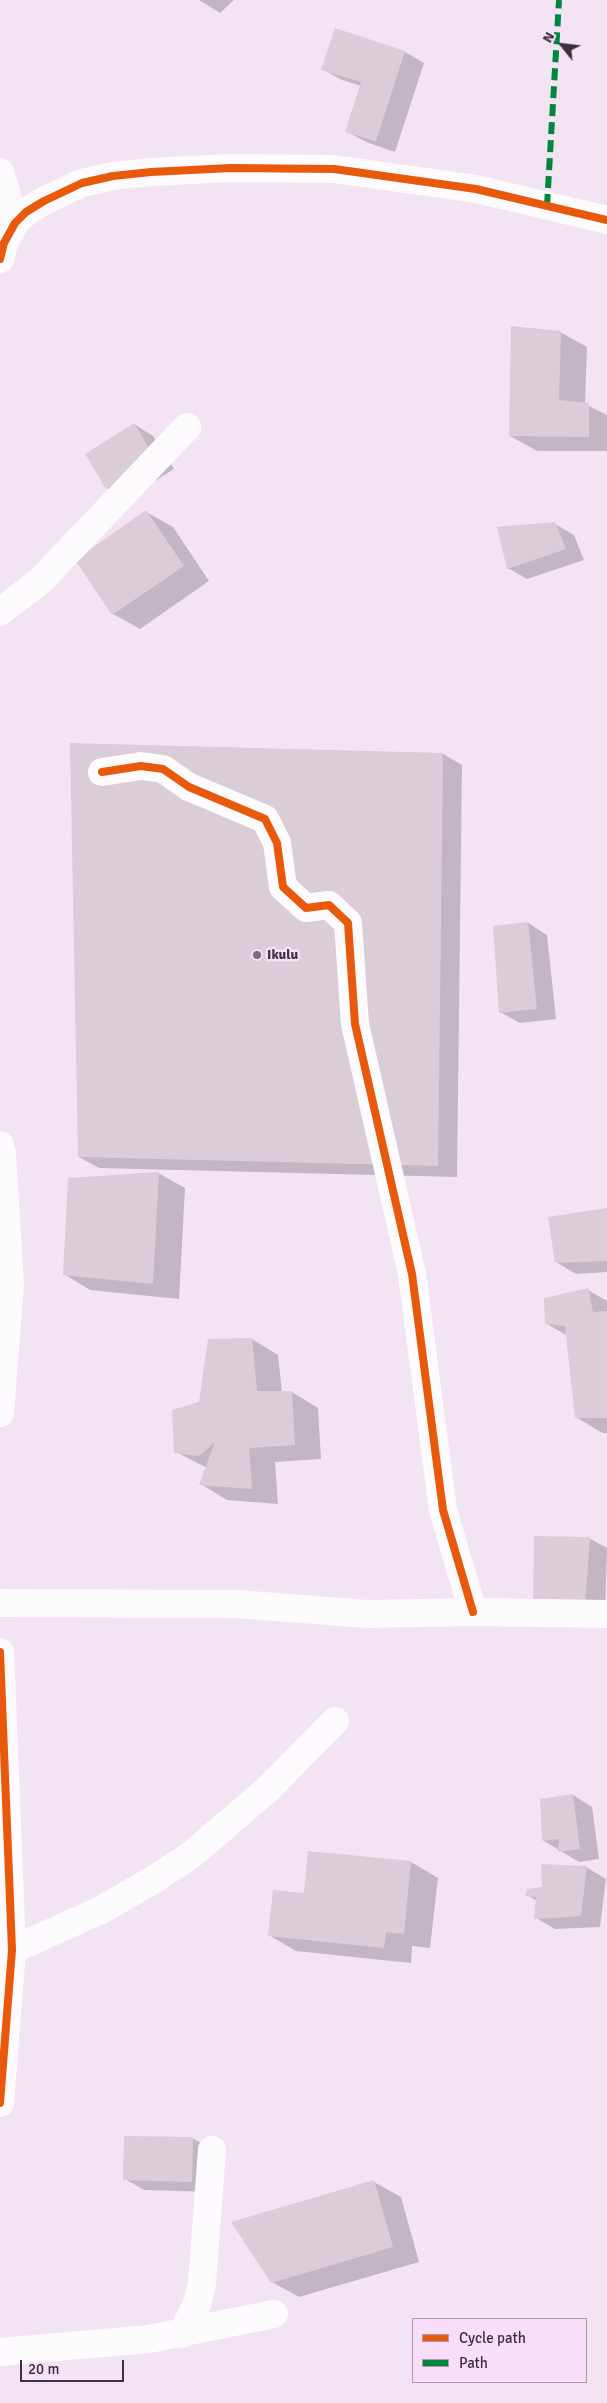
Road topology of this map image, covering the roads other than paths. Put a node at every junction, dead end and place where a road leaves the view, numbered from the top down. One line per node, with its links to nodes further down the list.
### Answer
1 (0, 172): 3 (street)
2 (607, 220): 3 (street)
3 (15, 223): 4 (street)
4 (0, 259)
5 (187, 427): 6 (street)
6 (0, 612)
7 (102, 772): 12 (street)
8 (0, 1145): 9 (street)
9 (5, 1281): 10 (street)
10 (0, 1413)
11 (0, 1603): 12 (street)
12 (473, 1612): 13 (street)
13 (607, 1614)
14 (0, 1652): 16 (street)
15 (335, 1721): 16 (street)
16 (12, 1950): 17 (street)
17 (0, 2103)
18 (212, 2150): 20 (street)
19 (274, 2314): 20 (street)
20 (182, 2334): 21 (street)
21 (0, 2352)

